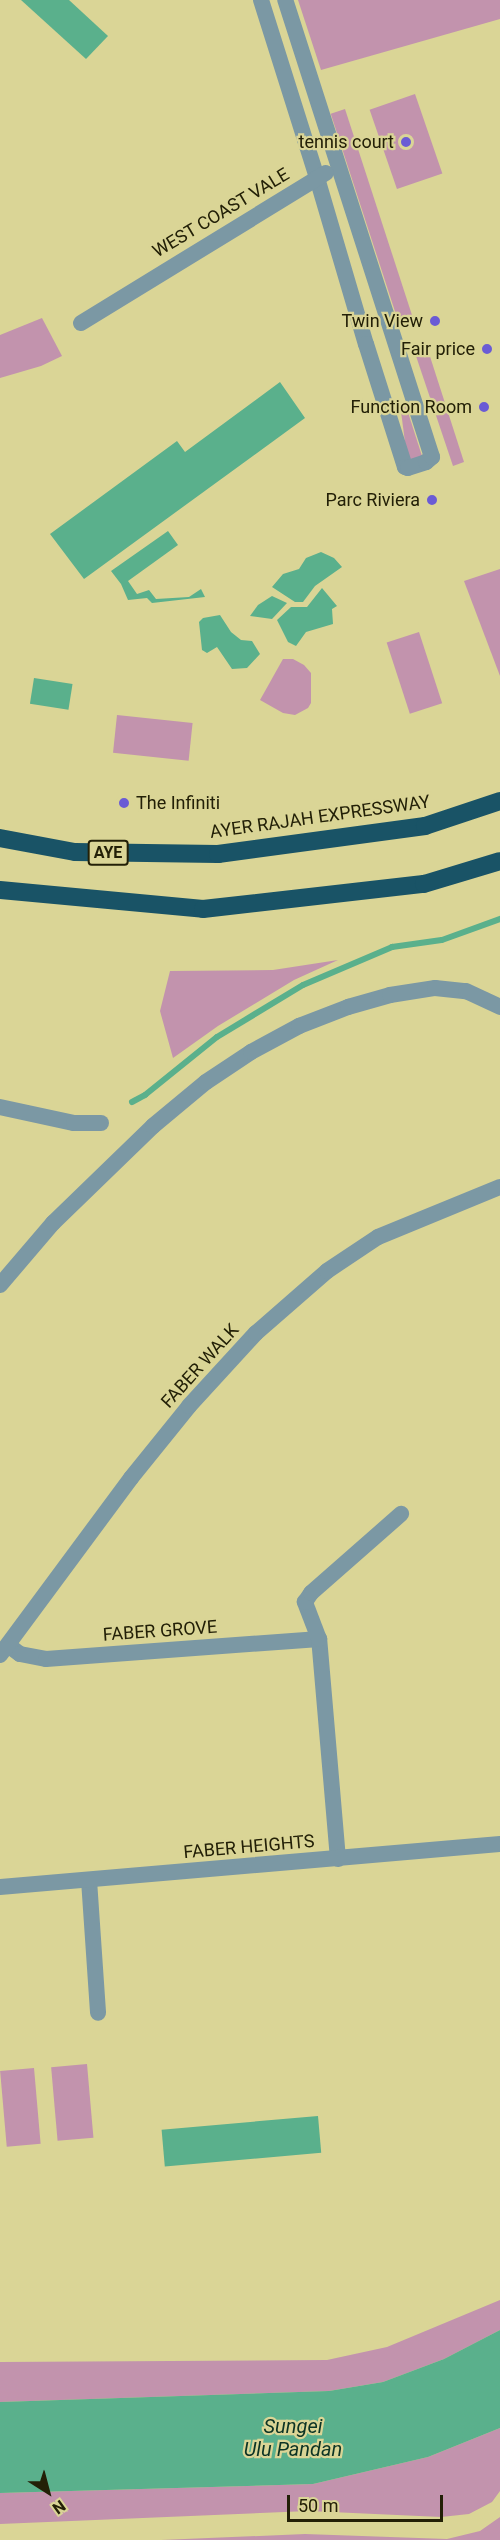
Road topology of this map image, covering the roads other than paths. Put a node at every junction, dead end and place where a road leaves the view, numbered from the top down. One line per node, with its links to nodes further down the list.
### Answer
1 (261, 0): 4 (street, WEST COAST VALE)
2 (285, 0): 3 (street, WEST COAST VALE)
3 (339, 165): 4 (street); 6 (street, WEST COAST VALE)
4 (317, 178): 5 (street, WEST COAST VALE); 7 (street, WEST COAST VALE)
5 (81, 323)
6 (391, 336): 7 (street); 7 (street, WEST COAST VALE)
7 (366, 344)
8 (500, 801): 9 (highway, AYER RAJAH EXPRESSWAY / AYE)
9 (0, 838)
10 (500, 861): 11 (highway)
11 (0, 890)
12 (500, 1007): 16 (street)
13 (0, 1107): 14 (street)
14 (101, 1123)
15 (500, 1188): 19 (street, FABER WALK)
16 (0, 1285)
17 (400, 1514): 18 (street)
18 (319, 1639): 19 (street, FABER GROVE); 21 (street)
19 (4, 1650)
20 (500, 1844): 21 (street, FABER HEIGHTS)
21 (338, 1859): 22 (street, FABER HEIGHTS)
22 (89, 1880): 23 (street, FABER HEIGHTS); 24 (street)
23 (0, 1887)
24 (98, 2013)

